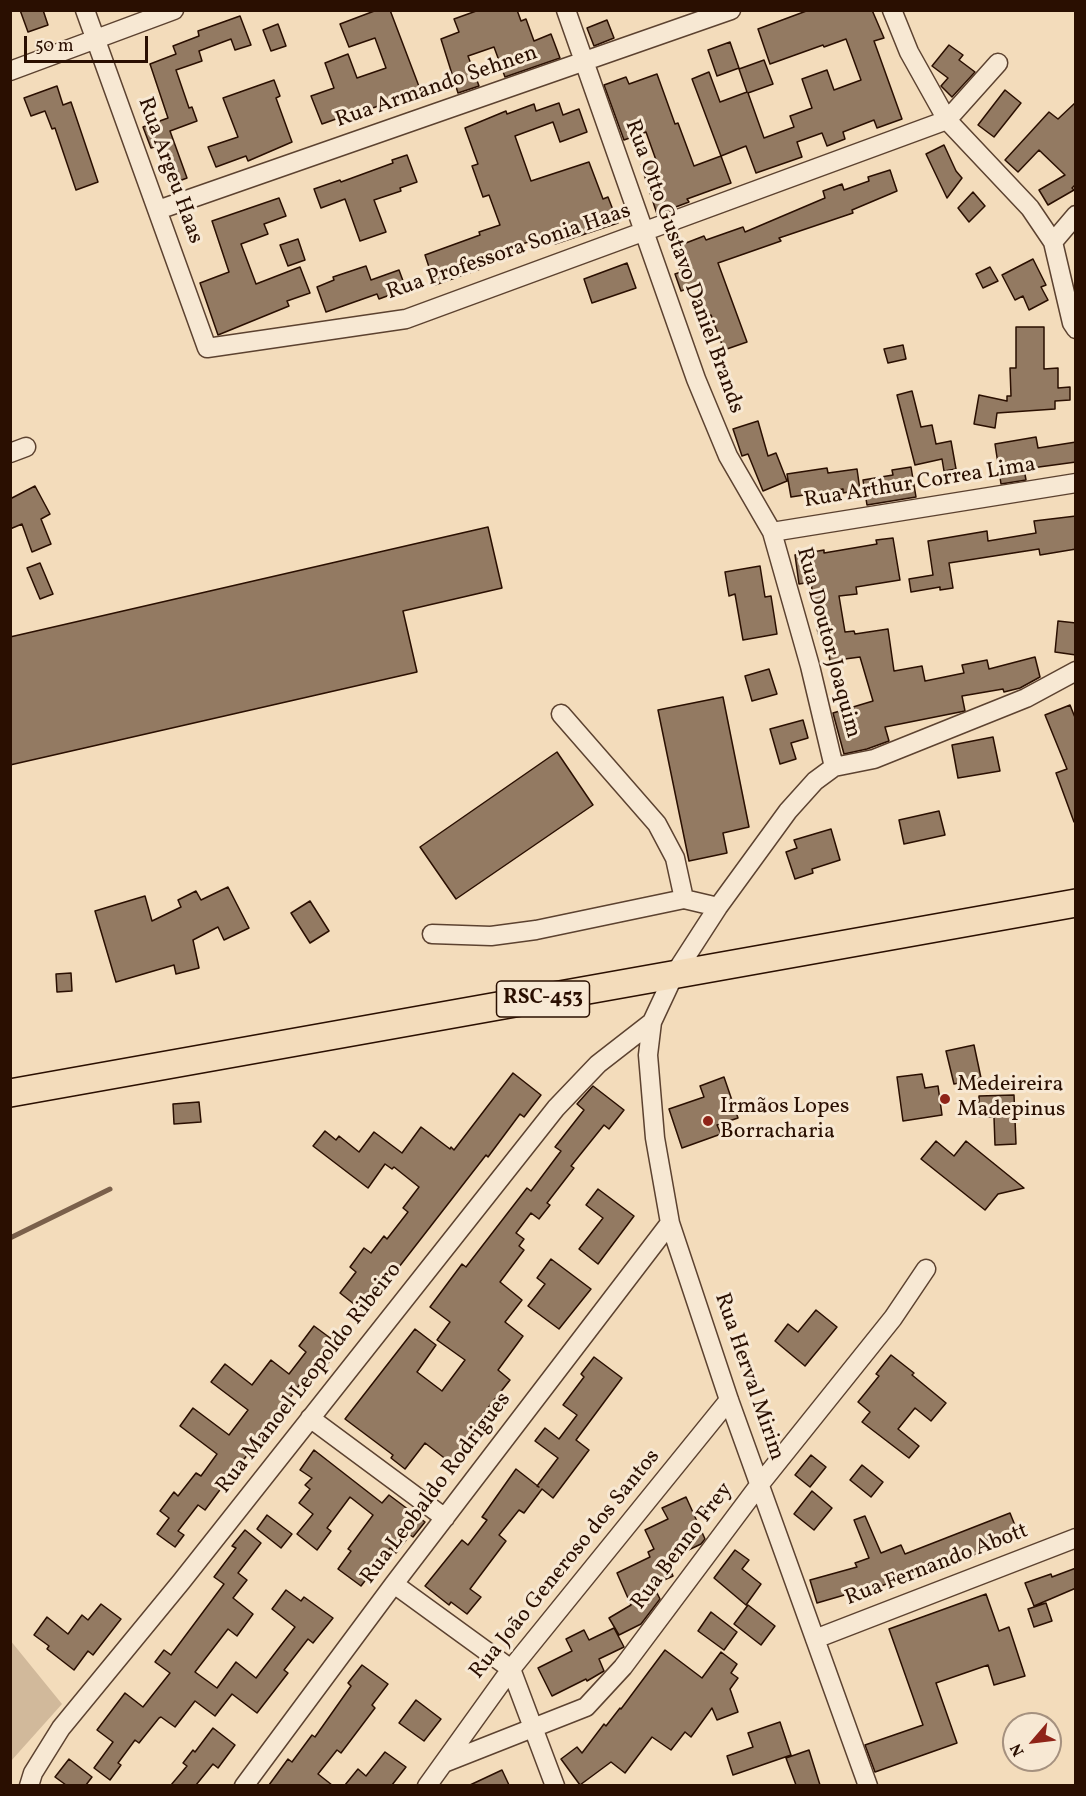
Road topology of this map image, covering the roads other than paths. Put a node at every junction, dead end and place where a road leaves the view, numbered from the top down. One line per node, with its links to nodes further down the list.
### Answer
1 (85, 10): 6 (street, Rua Argeu Haas)
2 (174, 10): 6 (street)
3 (566, 10): 7 (street, Rua Otto Gustavo Daniel Brands)
4 (731, 10): 7 (street, Rua Armando Sehnen)
5 (892, 10): 10 (street)
6 (95, 38): 9 (street); 11 (street, Rua Argeu Haas)
7 (583, 62): 11 (street, Rua Armando Sehnen); 13 (street, Rua Otto Gustavo Daniel Brands)
8 (999, 63): 10 (street, Rua Professora Sonia Haas)
9 (10, 71)
10 (947, 120): 13 (street, Rua Professora Sonia Haas); 14 (street)
11 (158, 210): 16 (street, Rua Argeu Haas)
12 (1076, 215): 14 (street)
13 (645, 232): 16 (street, Rua Professora Sonia Haas); 18 (street, Rua Otto Gustavo Daniel Brands)
14 (1053, 242): 15 (street)
15 (1076, 329)
16 (207, 348)
17 (1076, 483): 18 (street, Rua Arthur Correa Lima)
18 (772, 532): 21 (street, Rua Doutor Joaquim)
19 (1076, 671): 21 (street)
20 (561, 714): 22 (street)
21 (834, 766): 24 (street, Rua Herval Mirim)
22 (684, 899): 24 (street); 25 (street)
23 (1076, 903): 26 (highway, RSC-453)
24 (718, 907): 26 (street, Rua Herval Mirim)
25 (432, 934)
26 (674, 975): 27 (street, Rua Herval Mirim); 28 (highway, RSC-453)
27 (652, 1022): 29 (street, Rua Herval Mirim); 32 (street, Rua Manoel Leopoldo Ribeiro)
28 (10, 1093)
29 (670, 1223): 31 (street, Rua Herval Mirim); 34 (street, Rua Leobaldo Rodrigues)
30 (927, 1269): 33 (street, Rua Benno Frey)
31 (729, 1400): 33 (street, Rua Herval Mirim); 38 (street, Rua João Generoso dos Santos)
32 (310, 1418): 34 (street); 41 (street, Rua Manoel Leopoldo Ribeiro)
33 (760, 1484): 37 (street, Rua Herval Mirim); 39 (street, Rua Benno Frey)
34 (445, 1518): 36 (street, Rua Leobaldo Rodrigues)
35 (1076, 1538): 37 (street, Rua Fernando Abott)
36 (394, 1584): 38 (street); 42 (street, Rua Leobaldo Rodrigues)
37 (815, 1639): 45 (street, Rua Herval Mirim)
38 (511, 1669): 39 (street); 40 (street, Rua João Generoso dos Santos)
39 (535, 1728): 40 (street, Rua Benno Frey); 44 (street)
40 (444, 1763): 43 (street)
41 (29, 1785)
42 (244, 1785)
43 (427, 1785)
44 (555, 1785)
45 (868, 1785)

